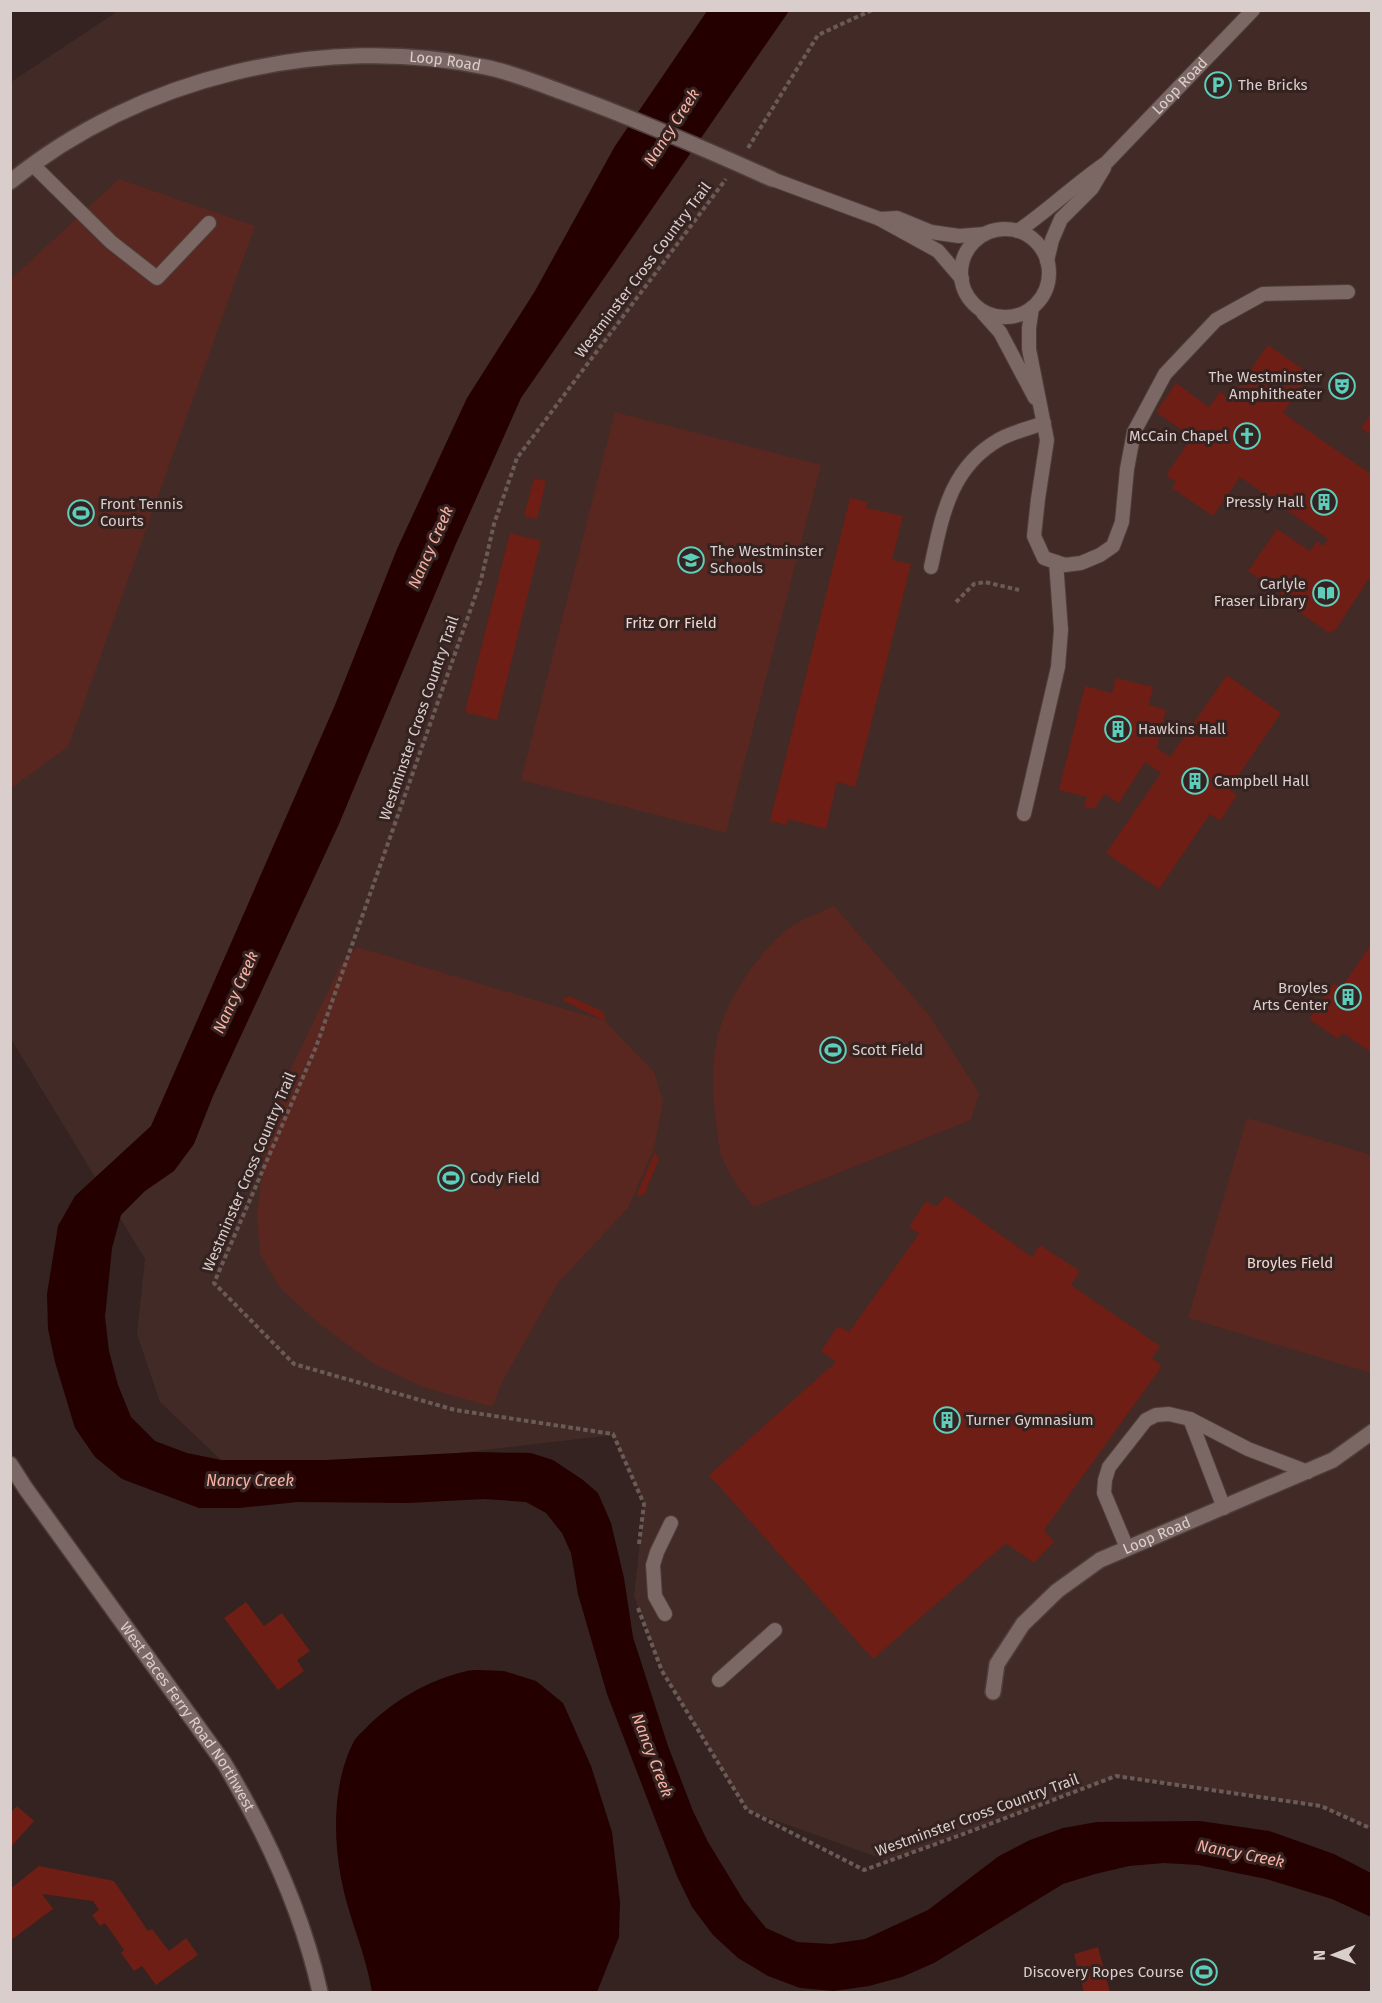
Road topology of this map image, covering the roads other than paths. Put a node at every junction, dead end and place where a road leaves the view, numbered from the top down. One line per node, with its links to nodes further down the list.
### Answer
1 (1253, 10): 2 (lane, Loop Road)
2 (1106, 163): 8 (lane, Loop Road); 10 (lane, Loop Road)
3 (33, 165): 4 (street, Loop Road); 5 (street, Loop Road); 7 (lane)
4 (772, 179): 6 (lane, Loop Road)
5 (10, 182)
6 (880, 219): 9 (lane, Loop Road); 11 (lane, Loop Road)
7 (209, 223)
8 (1018, 231): 9 (lane); 10 (lane)
9 (986, 233): 11 (lane)
10 (1047, 261): 14 (lane)
11 (962, 279): 13 (lane)
12 (1348, 292): 17 (lane)
13 (979, 308): 14 (lane); 15 (lane)
14 (1032, 308): 15 (lane)
15 (1041, 408): 16 (lane)
16 (1044, 423): 17 (lane); 18 (lane)
17 (1056, 562): 19 (lane)
18 (931, 567)
19 (1024, 814)
20 (1190, 1419): 23 (lane); 24 (lane); 26 (lane)
21 (1371, 1432): 23 (street, Loop Road)
22 (10, 1464): 31 (street, West Paces Ferry Road Northwest)
23 (1308, 1472): 24 (street, Loop Road)
24 (1224, 1508): 26 (street, Loop Road)
25 (671, 1523): 27 (lane)
26 (1127, 1548): 30 (street, Loop Road)
27 (665, 1614)
28 (775, 1630): 29 (lane)
29 (719, 1680)
30 (993, 1692)
31 (320, 1992)

